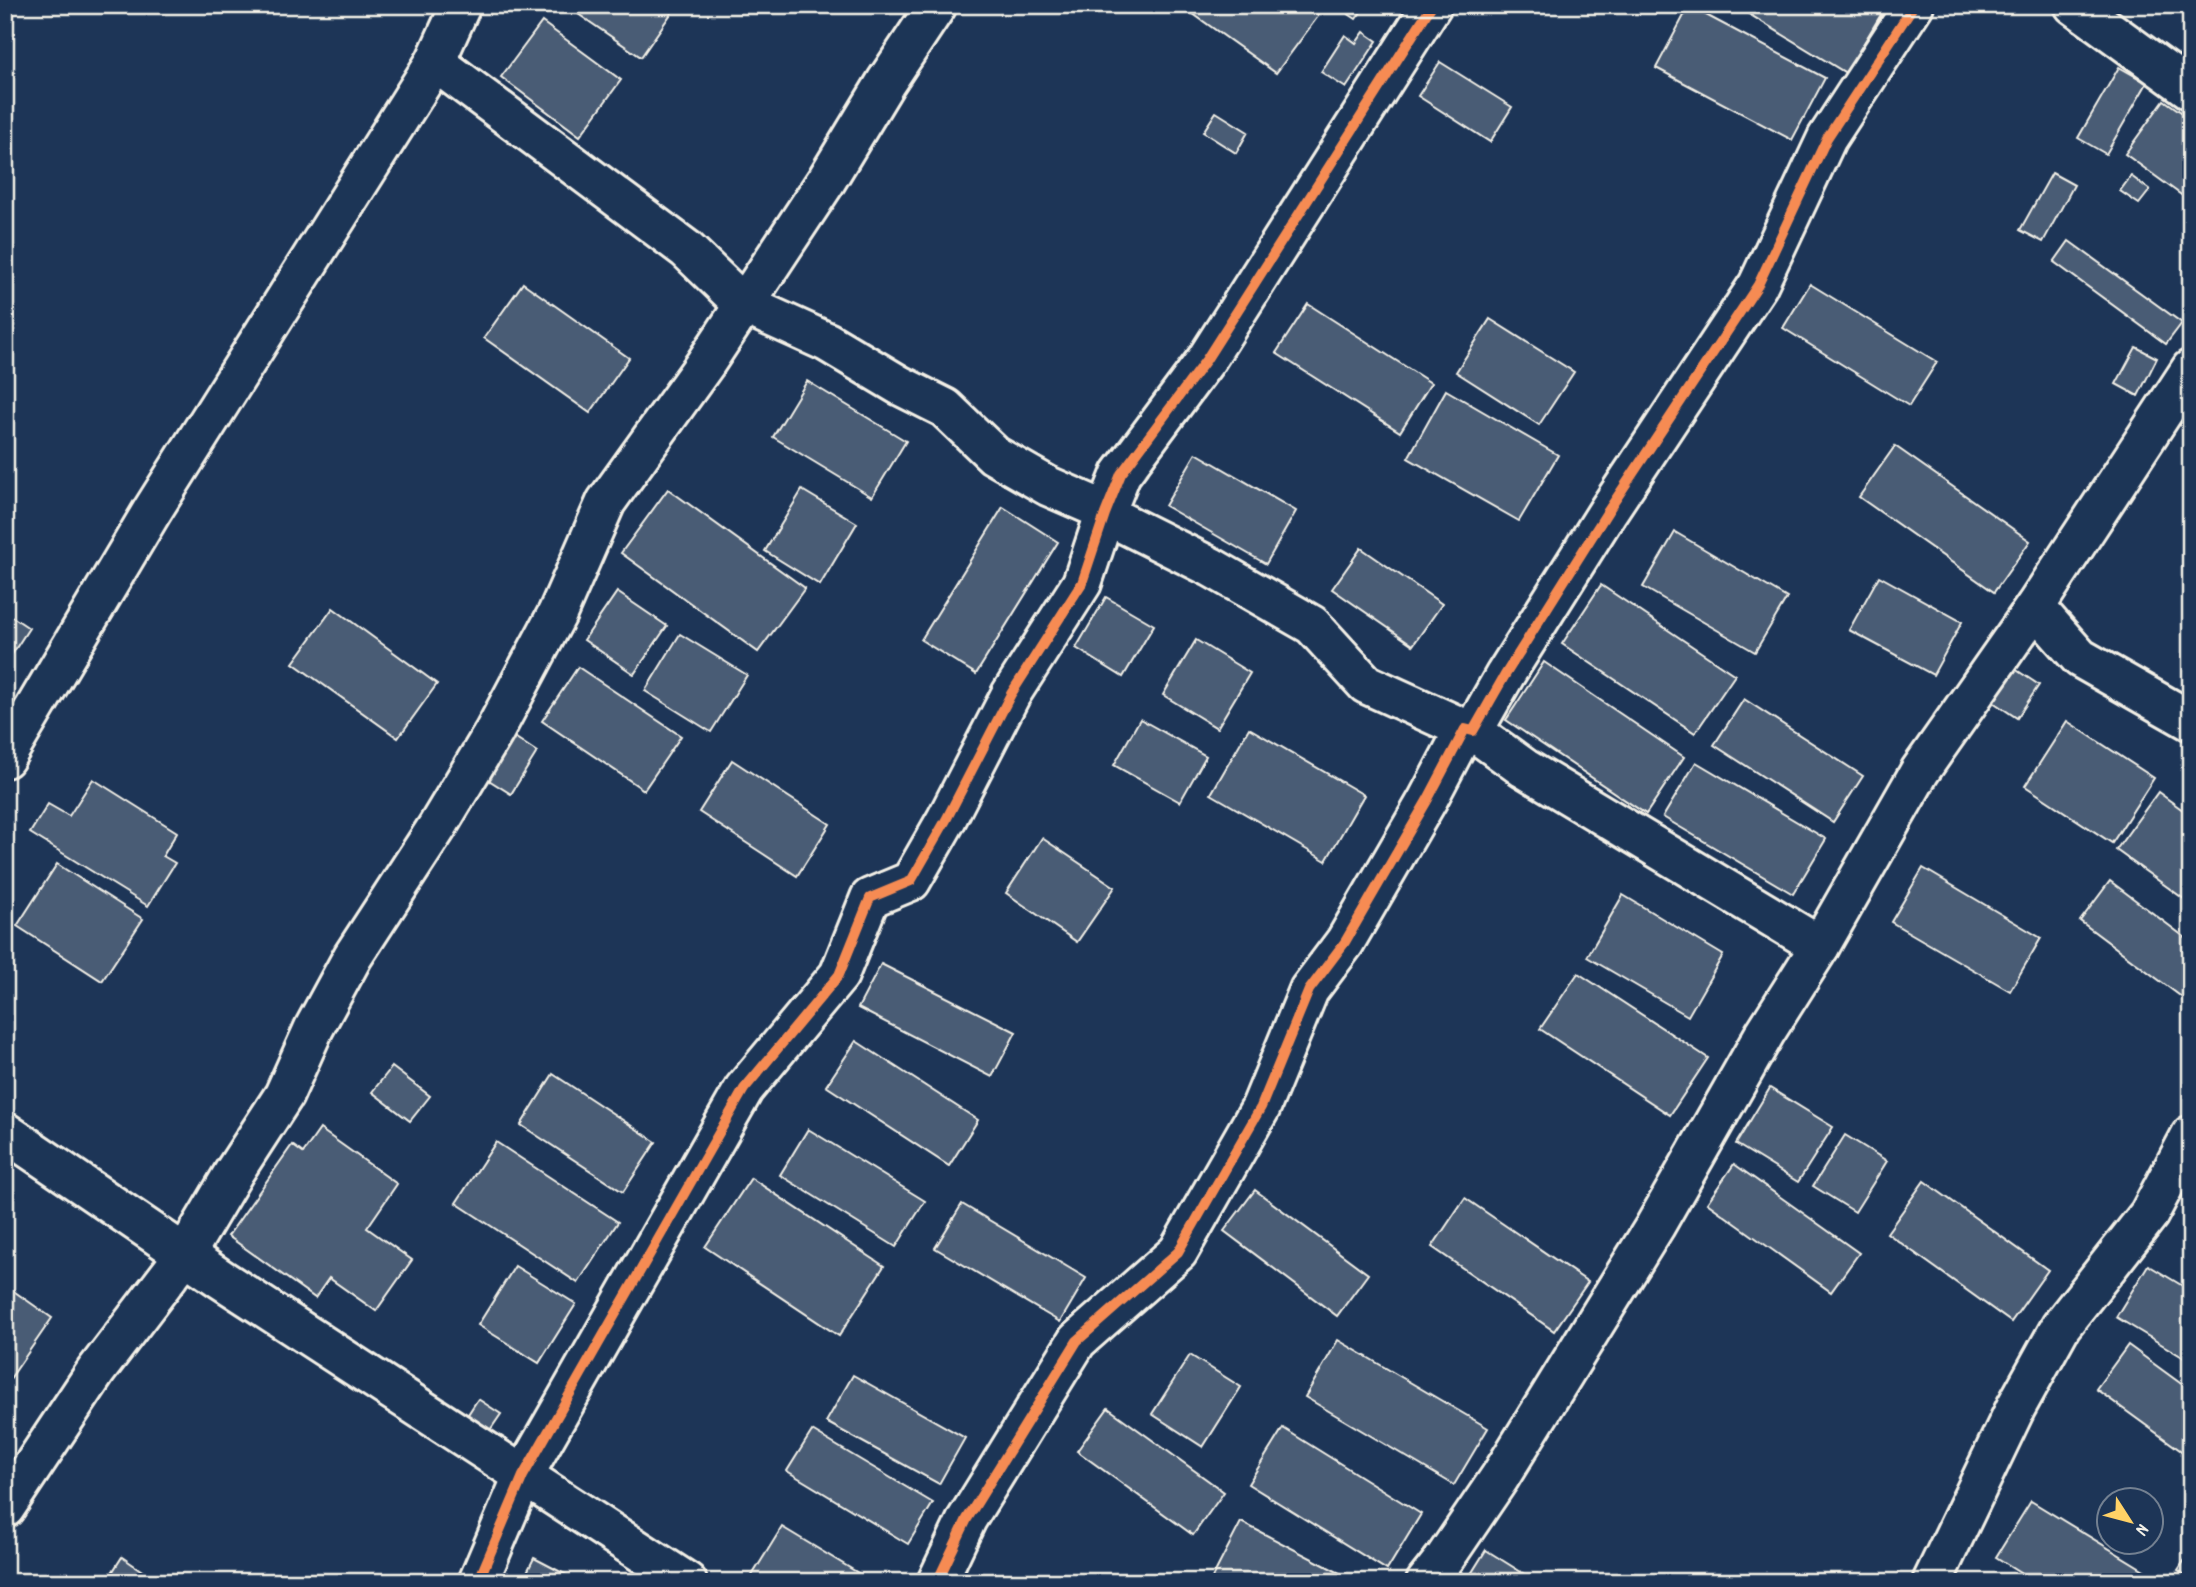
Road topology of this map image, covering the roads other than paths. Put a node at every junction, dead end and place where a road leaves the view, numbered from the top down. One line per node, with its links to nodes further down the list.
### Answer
1 (461, 5): 6 (street)
2 (937, 5): 8 (street)
3 (1432, 5): 10 (street)
4 (1914, 5): 13 (street)
5 (2074, 5): 7 (street)
6 (435, 62): 8 (street); 14 (street)
7 (2191, 90)
8 (743, 304): 10 (street); 18 (street)
9 (2191, 369): 11 (street)
10 (1105, 514): 13 (street); 19 (street)
11 (2035, 607): 12 (street); 15 (street)
12 (2191, 721)
13 (1469, 730): 15 (street); 23 (street)
14 (5, 758)
15 (1821, 946): 24 (street)
16 (5, 1132): 18 (street)
17 (2191, 1135): 25 (street)
18 (186, 1253): 19 (street); 20 (street)
19 (523, 1476): 21 (street); 22 (street)
20 (5, 1508)
21 (478, 1582)
22 (687, 1582)
23 (937, 1582)
24 (1426, 1582)
25 (1932, 1582)

